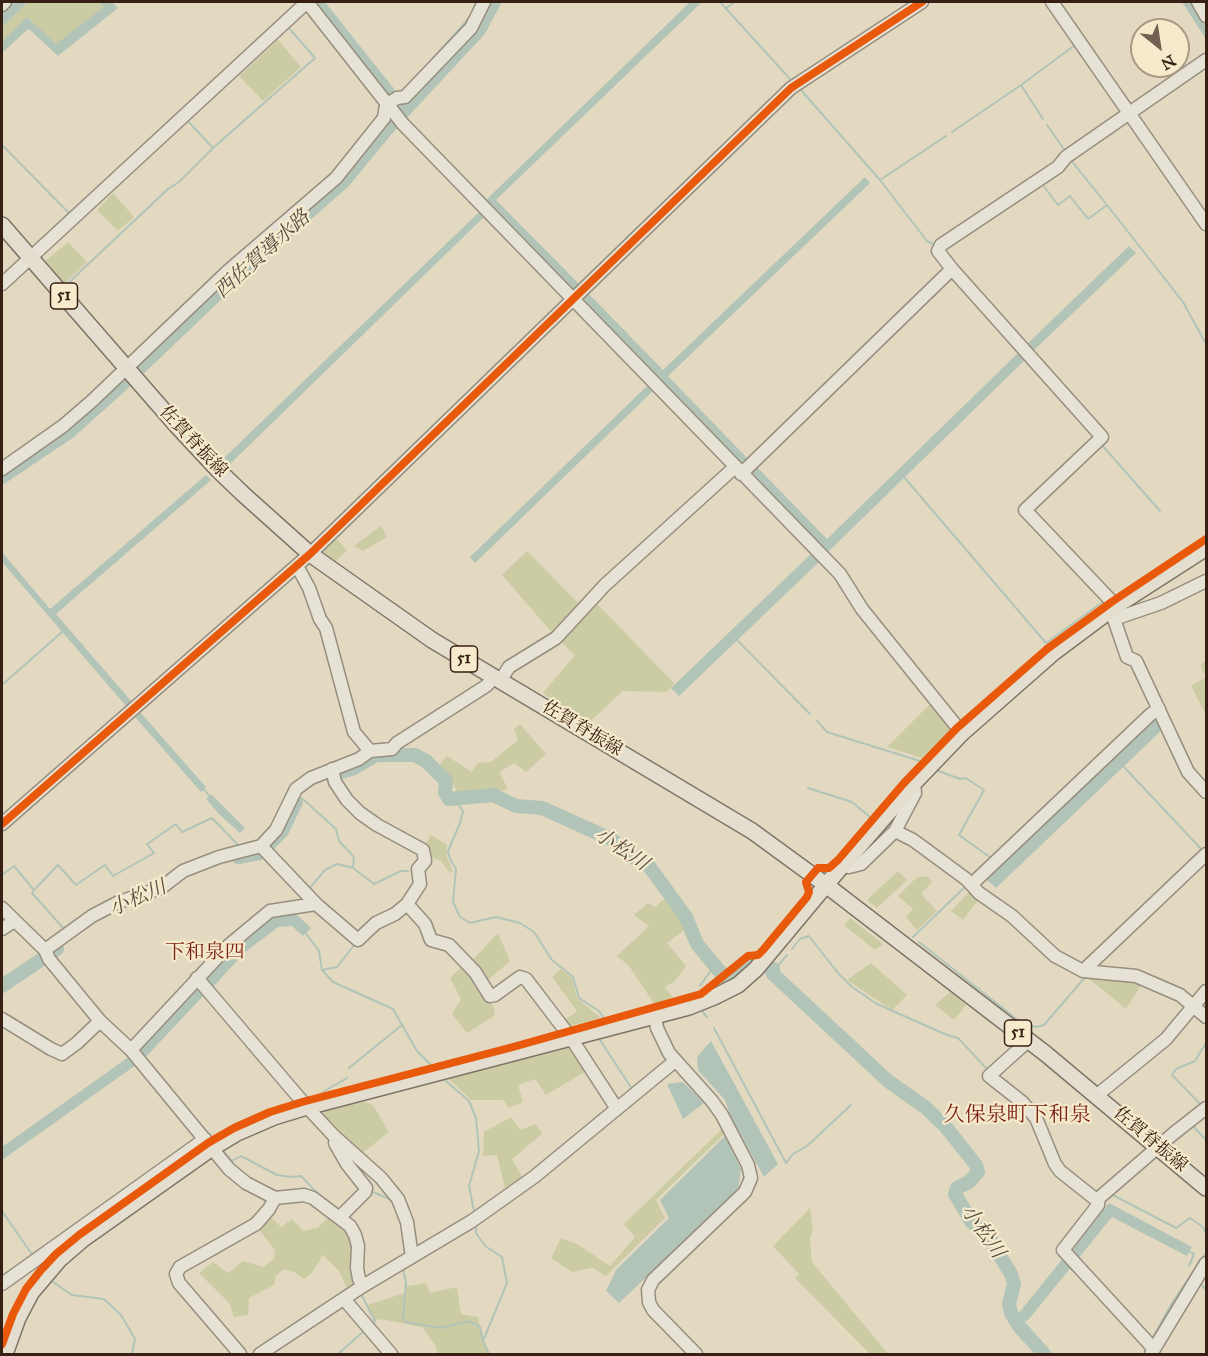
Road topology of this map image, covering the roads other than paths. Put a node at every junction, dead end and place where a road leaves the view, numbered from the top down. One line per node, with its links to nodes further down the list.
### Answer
1 (5, 2): 7 (street)
2 (307, 2): 10 (street); 14 (street)
3 (484, 2): 10 (street)
4 (922, 2): 17 (street)
5 (1052, 2): 11 (street)
6 (1198, 2): 8 (street)
7 (2, 5)
8 (1206, 15)
9 (1206, 60): 11 (street)
10 (389, 109): 17 (street); 18 (street)
11 (1130, 113): 12 (street); 15 (street)
12 (1206, 224)
13 (2, 225): 14 (main road, 佐賀脊振線 / 51)
14 (30, 257): 16 (street); 18 (main road, 佐賀脊振線 / 51)
15 (952, 269): 19 (street); 25 (street)
16 (2, 284)
17 (578, 294): 19 (street); 22 (street)
18 (127, 367): 20 (street); 22 (main road, 佐賀脊振線 / 51)
19 (744, 468): 26 (street); 28 (street)
20 (2, 469)
21 (1206, 548): 25 (main road)
22 (310, 554): 23 (street); 26 (main road, 佐賀脊振線 / 51)
23 (297, 566): 29 (street); 33 (street)
24 (1206, 581): 25 (street)
25 (1113, 612): 27 (street); 28 (main road)
26 (497, 679): 29 (street); 39 (main road, 佐賀脊振線 / 51)
27 (1155, 712): 32 (street); 38 (street)
28 (962, 733): 31 (main road)
29 (370, 751): 30 (street)
30 (332, 769): 35 (street); 41 (street)
31 (914, 783): 34 (street); 37 (main road)
32 (1206, 792)
33 (2, 824)
34 (895, 831): 37 (street); 38 (street)
35 (264, 850): 40 (street); 45 (street)
36 (1204, 862): 46 (street)
37 (842, 866): 39 (main road)
38 (972, 884): 46 (street)
39 (826, 885): 50 (main road); 55 (main road, 佐賀脊振線 / 51)
40 (316, 904): 41 (street); 47 (street)
41 (407, 904): 54 (street)
42 (2, 908): 43 (street)
43 (13, 922): 44 (street); 45 (street)
44 (2, 929)
45 (47, 955): 53 (street)
46 (1083, 970): 49 (street)
47 (201, 984): 56 (street); 59 (street)
48 (1206, 992): 49 (street)
49 (1193, 1005): 51 (street); 58 (street)
50 (655, 1016): 54 (main road); 57 (street)
51 (1206, 1017)
52 (2, 1019): 53 (street)
53 (100, 1021): 56 (street)
54 (571, 1038): 59 (main road); 61 (street)
55 (1028, 1041): 58 (main road, 佐賀脊振線 / 51); 67 (street)
56 (135, 1055): 63 (street)
57 (675, 1061): 61 (street); 80 (street)
58 (1096, 1096): 64 (main road, 佐賀脊振線 / 51)
59 (307, 1107): 62 (street); 63 (main road)
60 (1206, 1108): 64 (street)
61 (617, 1109): 69 (street)
62 (334, 1136): 68 (street); 69 (street)
63 (209, 1143): 66 (street); 72 (street); 76 (main road)
64 (1158, 1147): 65 (main road, 佐賀脊振線 / 51); 67 (street)
65 (1206, 1188)
66 (275, 1198): 68 (street); 77 (street)
67 (1099, 1198): 75 (street)
68 (332, 1212): 73 (street)
69 (412, 1257): 73 (street)
70 (1206, 1263): 71 (street)
71 (1203, 1279): 75 (street)
72 (2, 1284)
73 (363, 1286): 74 (street)
74 (344, 1299): 78 (street); 79 (street)
75 (1150, 1348)
76 (5, 1354)
77 (240, 1354)
78 (260, 1354)
79 (391, 1354)
80 (696, 1354)

